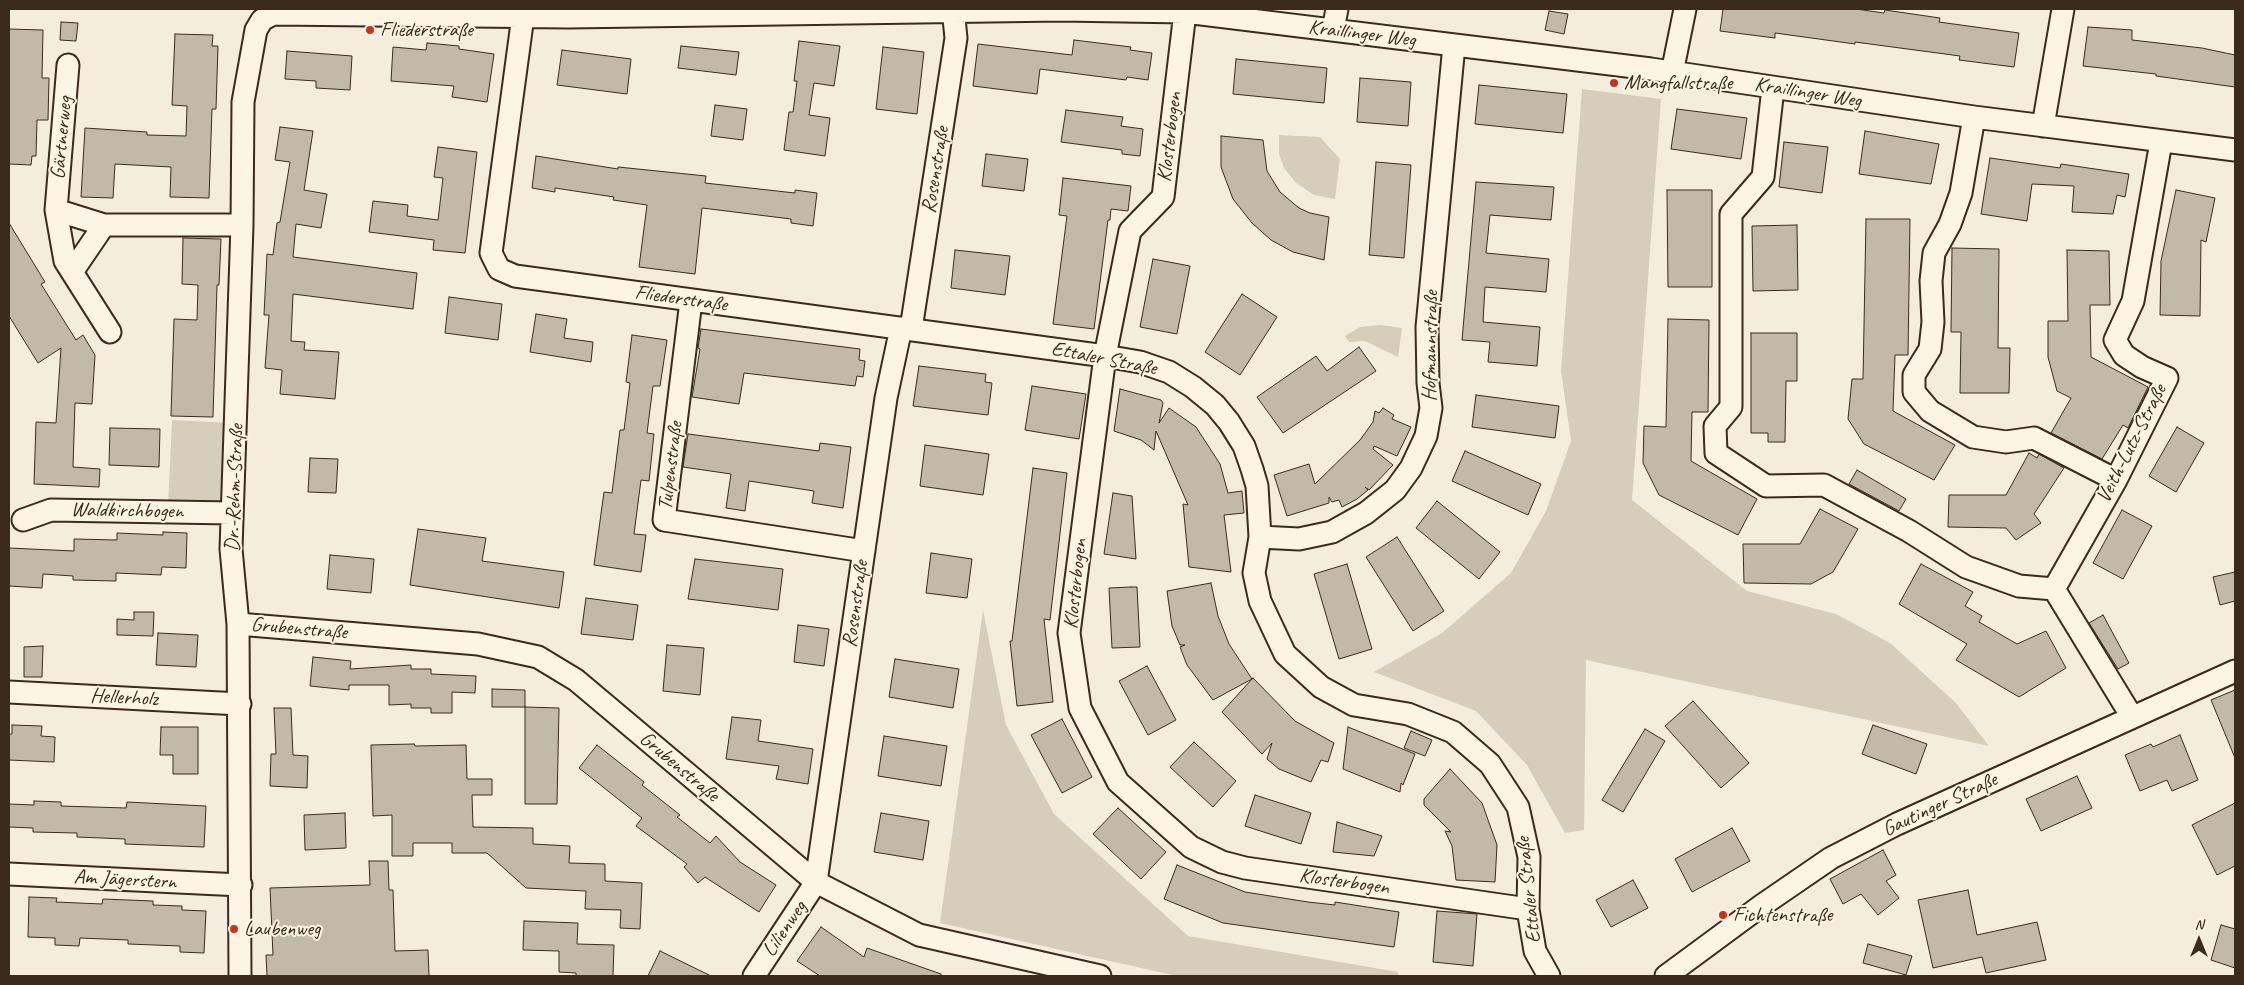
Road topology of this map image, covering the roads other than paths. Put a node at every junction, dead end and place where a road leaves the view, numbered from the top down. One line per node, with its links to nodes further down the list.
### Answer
1 (1337, 9): 9 (street)
2 (1685, 9): 12 (street)
3 (2063, 9): 15 (street)
4 (953, 10): 6 (street, Kraillinger Weg); 7 (street, Kraillinger Weg); 23 (street, Rosenstraße)
5 (272, 11): 8 (street, Kraillinger Weg); 19 (street, Dr.-Rehm-Straße)
6 (1185, 12): 9 (street, Kraillinger Weg); 25 (street, Klosterbogen)
7 (570, 13): 8 (street, Kraillinger Weg)
8 (523, 16): 22 (street, Fliederstraße)
9 (1333, 30): 10 (street, Kraillinger Weg)
10 (1454, 45): 12 (street, Kraillinger Weg); 29 (street, Hofmannstraße)
11 (68, 65): 18 (street, Gärtnerweg)
12 (1672, 72): 13 (street, Kraillinger Weg)
13 (1773, 88): 14 (street, Kraillinger Weg); 31 (street)
14 (1974, 117): 15 (street, Kraillinger Weg); 26 (street)
15 (2043, 126): 16 (street, Kraillinger Weg)
16 (2162, 142): 17 (street, Kraillinger Weg); 26 (street, Veith-Lutz-Straße)
17 (2235, 150)
18 (56, 210): 20 (street, Gärtnerweg); 21 (street, Gärtnerweg)
19 (242, 224): 20 (street, Gärtnerweg); 27 (street, Dr.-Rehm-Straße)
20 (104, 225): 21 (street)
21 (72, 272): 24 (street, Gärtnerweg)
22 (691, 301): 23 (street, Fliederstraße); 30 (street, Tulpenstraße)
23 (906, 328): 25 (street, Ettaler Straße); 30 (street, Rosenstraße)
24 (110, 332)
25 (1106, 356): 29 (street, Ettaler Straße); 40 (street, Klosterbogen)
26 (2116, 480): 31 (street, Veith-Lutz-Straße)
27 (232, 513): 28 (street, Waldkirchbogen); 32 (street, Dr.-Rehm-Straße)
28 (23, 520)
29 (1260, 537): 40 (street, Ettaler Straße)
30 (864, 552): 38 (street, Rosenstraße)
31 (2054, 588): 36 (street)
32 (238, 624): 35 (street, Dr.-Rehm-Straße); 38 (street, Grubenstraße)
33 (2235, 671): 36 (street, Gautinger Straße)
34 (9, 692): 35 (street, Hellerholz)
35 (240, 704): 39 (street, Dr.-Rehm-Straße)
36 (2132, 718): 45 (street, Gautinger Straße)
37 (9, 874): 39 (street, Am Jägerstern)
38 (816, 882): 42 (street, Lilienweg); 43 (street, Grubenstraße)
39 (241, 886): 41 (street, Dr.-Rehm-Straße)
40 (1528, 909): 44 (street, Ettaler Straße)
41 (240, 976)
42 (754, 976)
43 (1100, 976)
44 (1549, 976)
45 (1666, 976)

